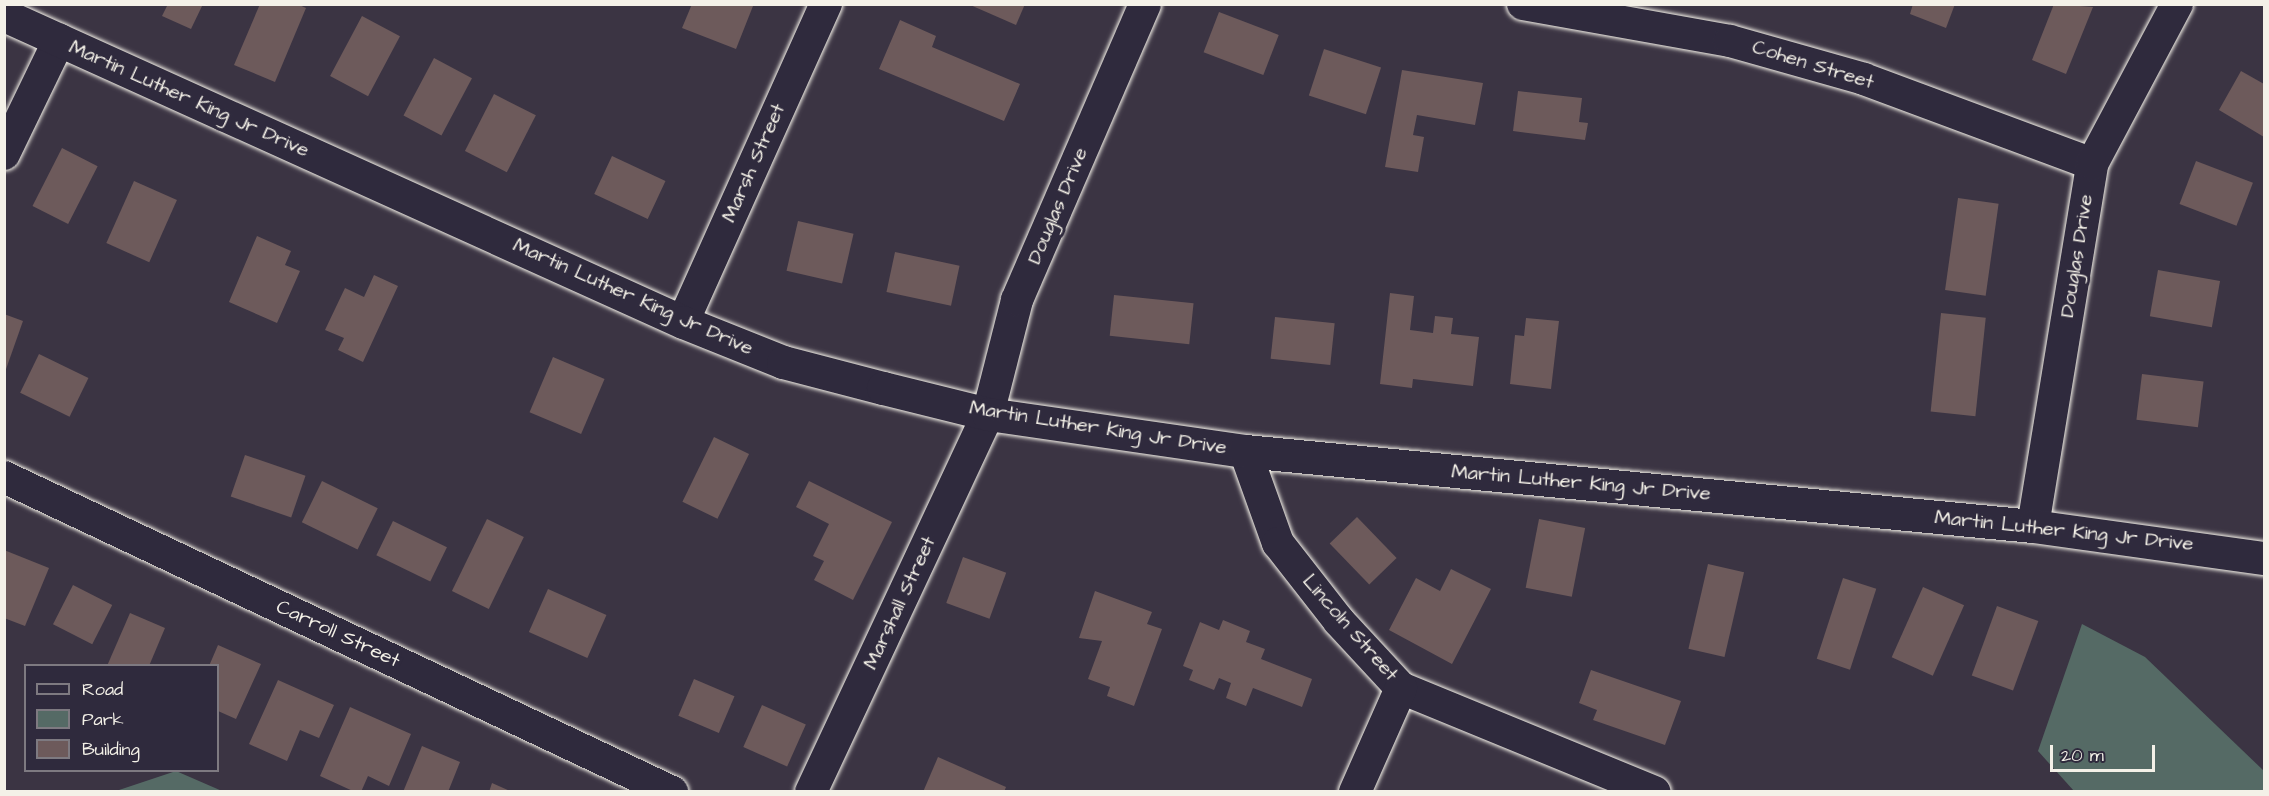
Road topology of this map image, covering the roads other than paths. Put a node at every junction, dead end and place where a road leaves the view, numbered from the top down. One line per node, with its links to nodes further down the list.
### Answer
1 (826, 4): 9 (street, Marsh Street)
2 (1145, 4): 10 (street, Douglas Drive)
3 (1523, 4): 8 (street, Cohen Street)
4 (2177, 4): 8 (street, Douglas Drive)
5 (4, 15): 6 (street, Martin Luther King Jr Drive)
6 (59, 40): 7 (street); 9 (street, Martin Luther King Jr Drive)
7 (4, 154)
8 (2092, 164): 13 (street, Douglas Drive)
9 (683, 322): 10 (street, Martin Luther King Jr Drive)
10 (988, 414): 11 (street, Martin Luther King Jr Drive); 17 (street, Marshall Street)
11 (1245, 451): 13 (street, Martin Luther King Jr Drive); 15 (street, Lincoln Street)
12 (4, 477): 16 (street, Carroll Street)
13 (2033, 526): 14 (street, Martin Luther King Jr Drive)
14 (2265, 558)
15 (1401, 688): 18 (street); 19 (street, Lincoln Street)
16 (672, 792)
17 (811, 792)
18 (1355, 792)
19 (1655, 792)

